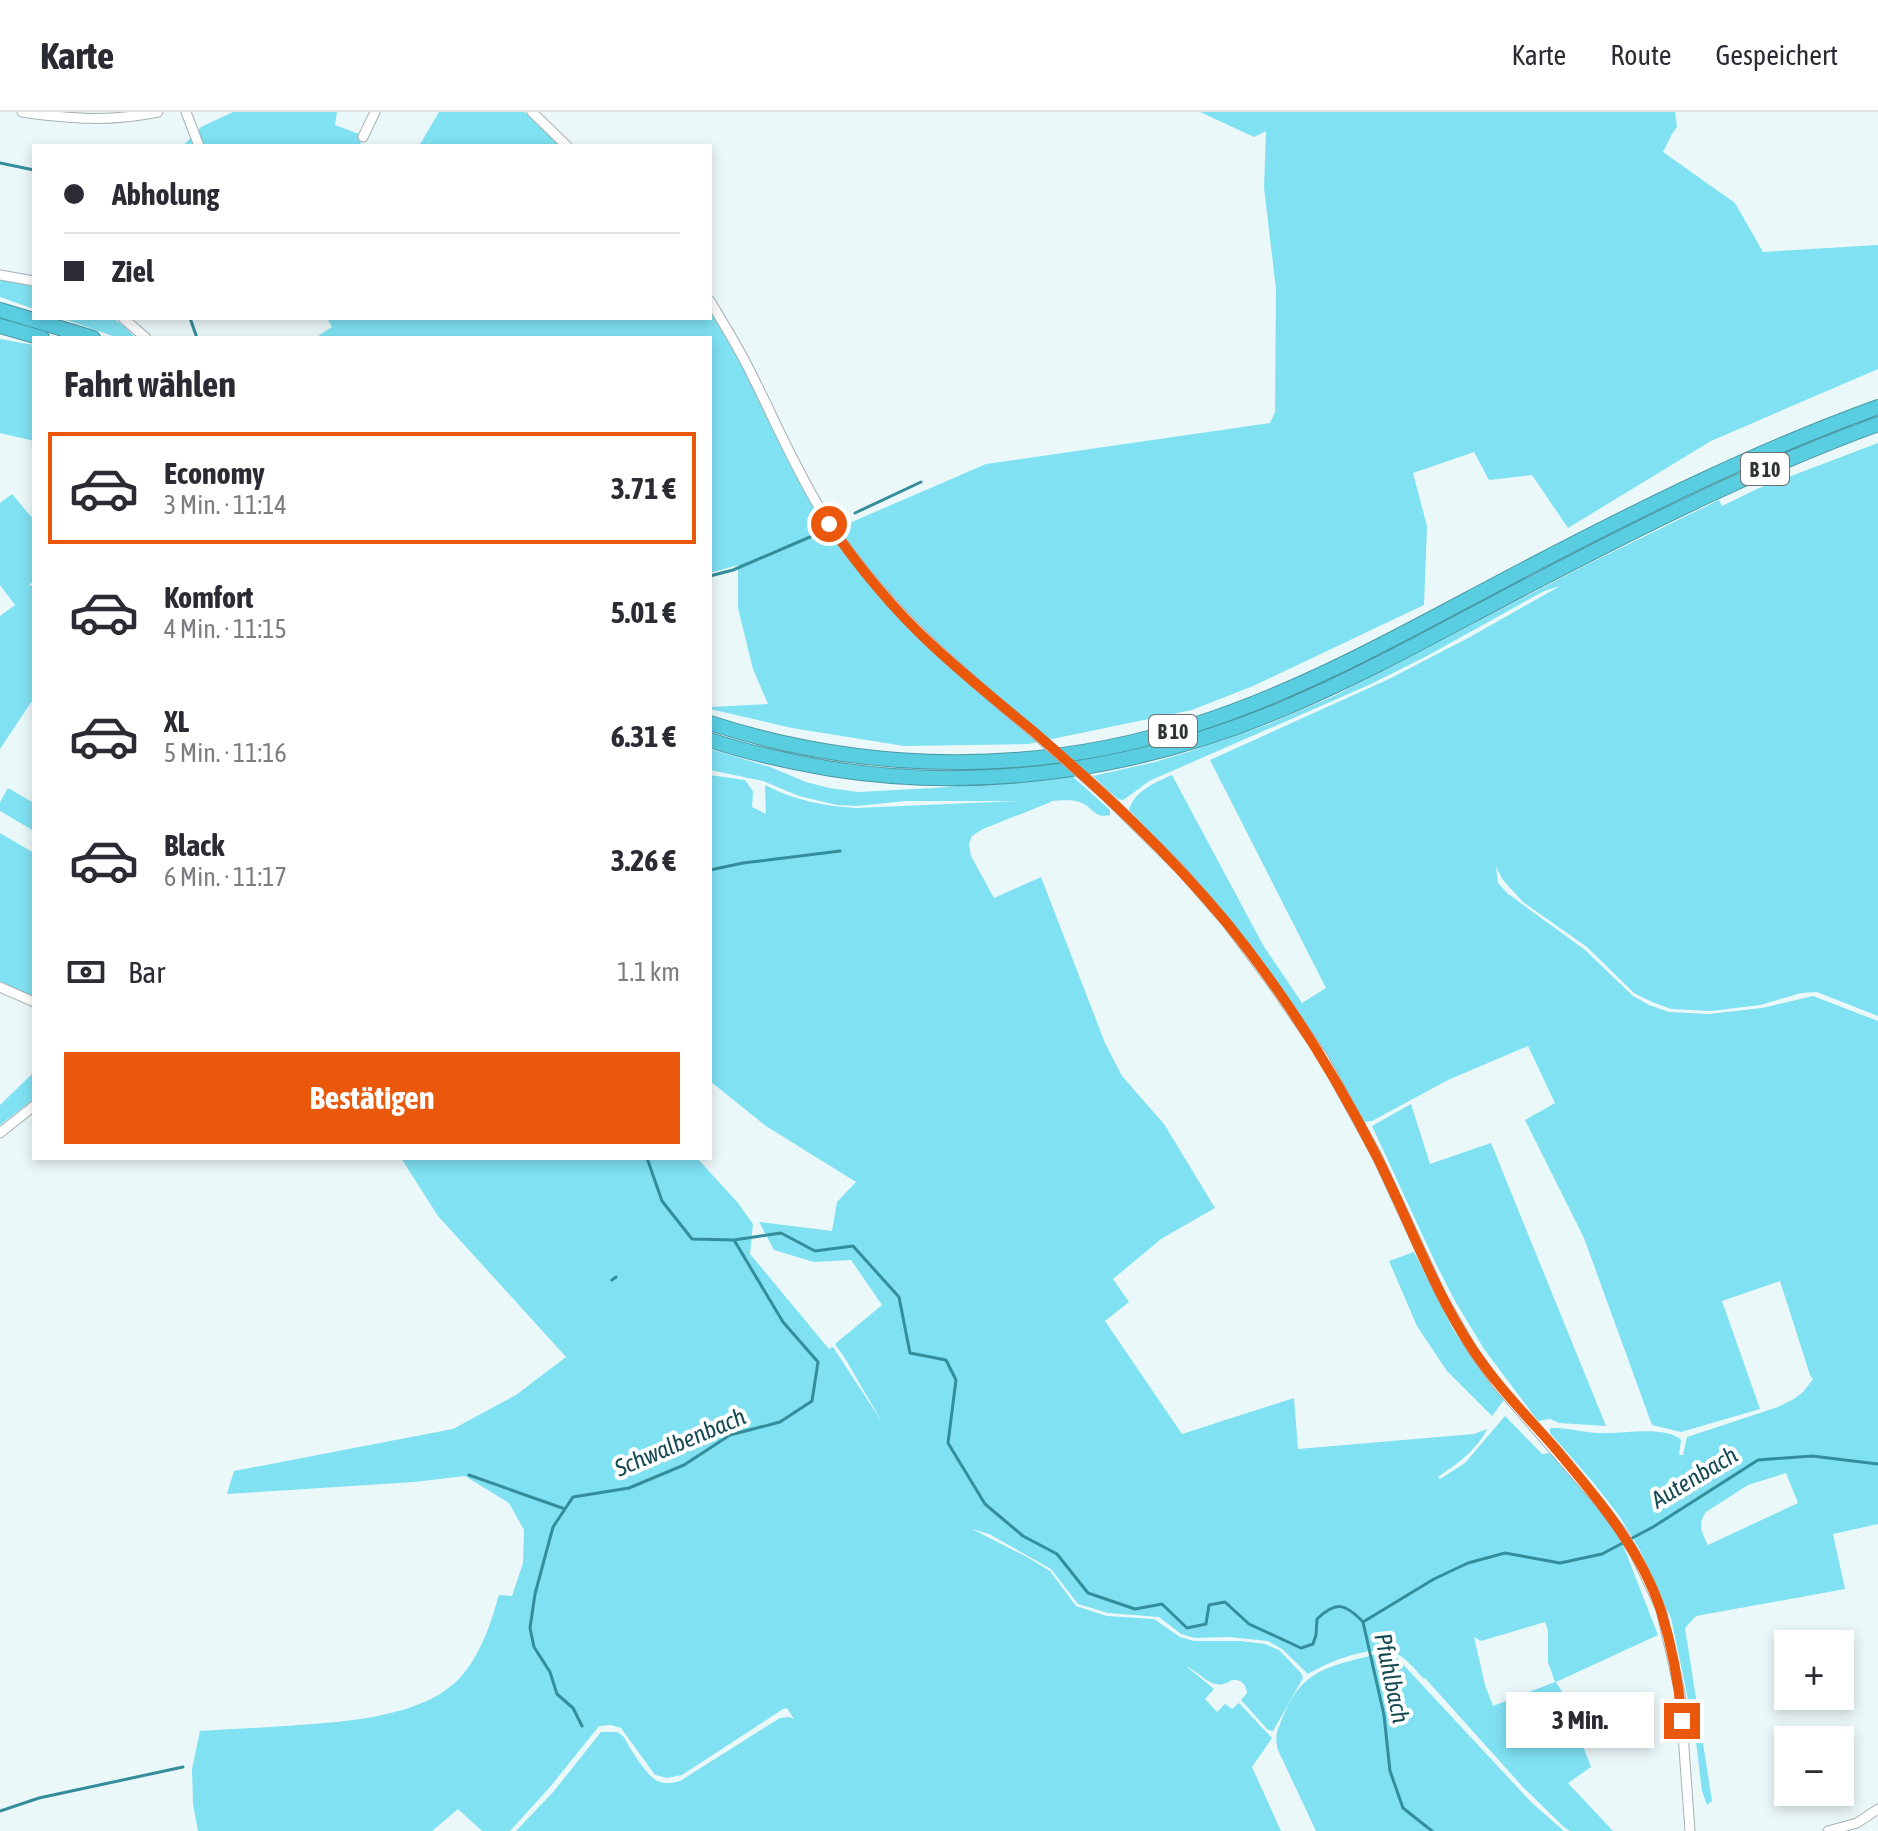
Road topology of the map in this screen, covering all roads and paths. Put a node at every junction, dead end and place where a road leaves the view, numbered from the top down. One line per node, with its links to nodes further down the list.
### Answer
1 (22, 112): 6 (street)
2 (158, 112): 6 (street)
3 (186, 112): 8 (street)
4 (375, 112): 7 (street)
5 (532, 112): 9 (street)
6 (94, 116)
7 (363, 137)
8 (198, 144)
9 (565, 144)
10 (0, 275): 11 (street)
11 (32, 281)
12 (712, 304): 30 (street, bridge)
13 (0, 310): 14 (highway)
14 (32, 318)
15 (38, 320): 19 (highway)
16 (125, 320): 20 (street)
17 (0, 326): 18 (highway)
18 (35, 336)
19 (87, 336)
20 (144, 336)
21 (1874, 407): 23 (highway, B 10)
22 (1878, 424): 24 (highway, B 10)
23 (712, 724)
24 (712, 741)
25 (0, 987): 26 (street)
26 (32, 1001)
27 (32, 1108): 28 (street)
28 (0, 1133)
29 (1878, 1809): 31 (street)
30 (1690, 1831)
31 (1828, 1831)

